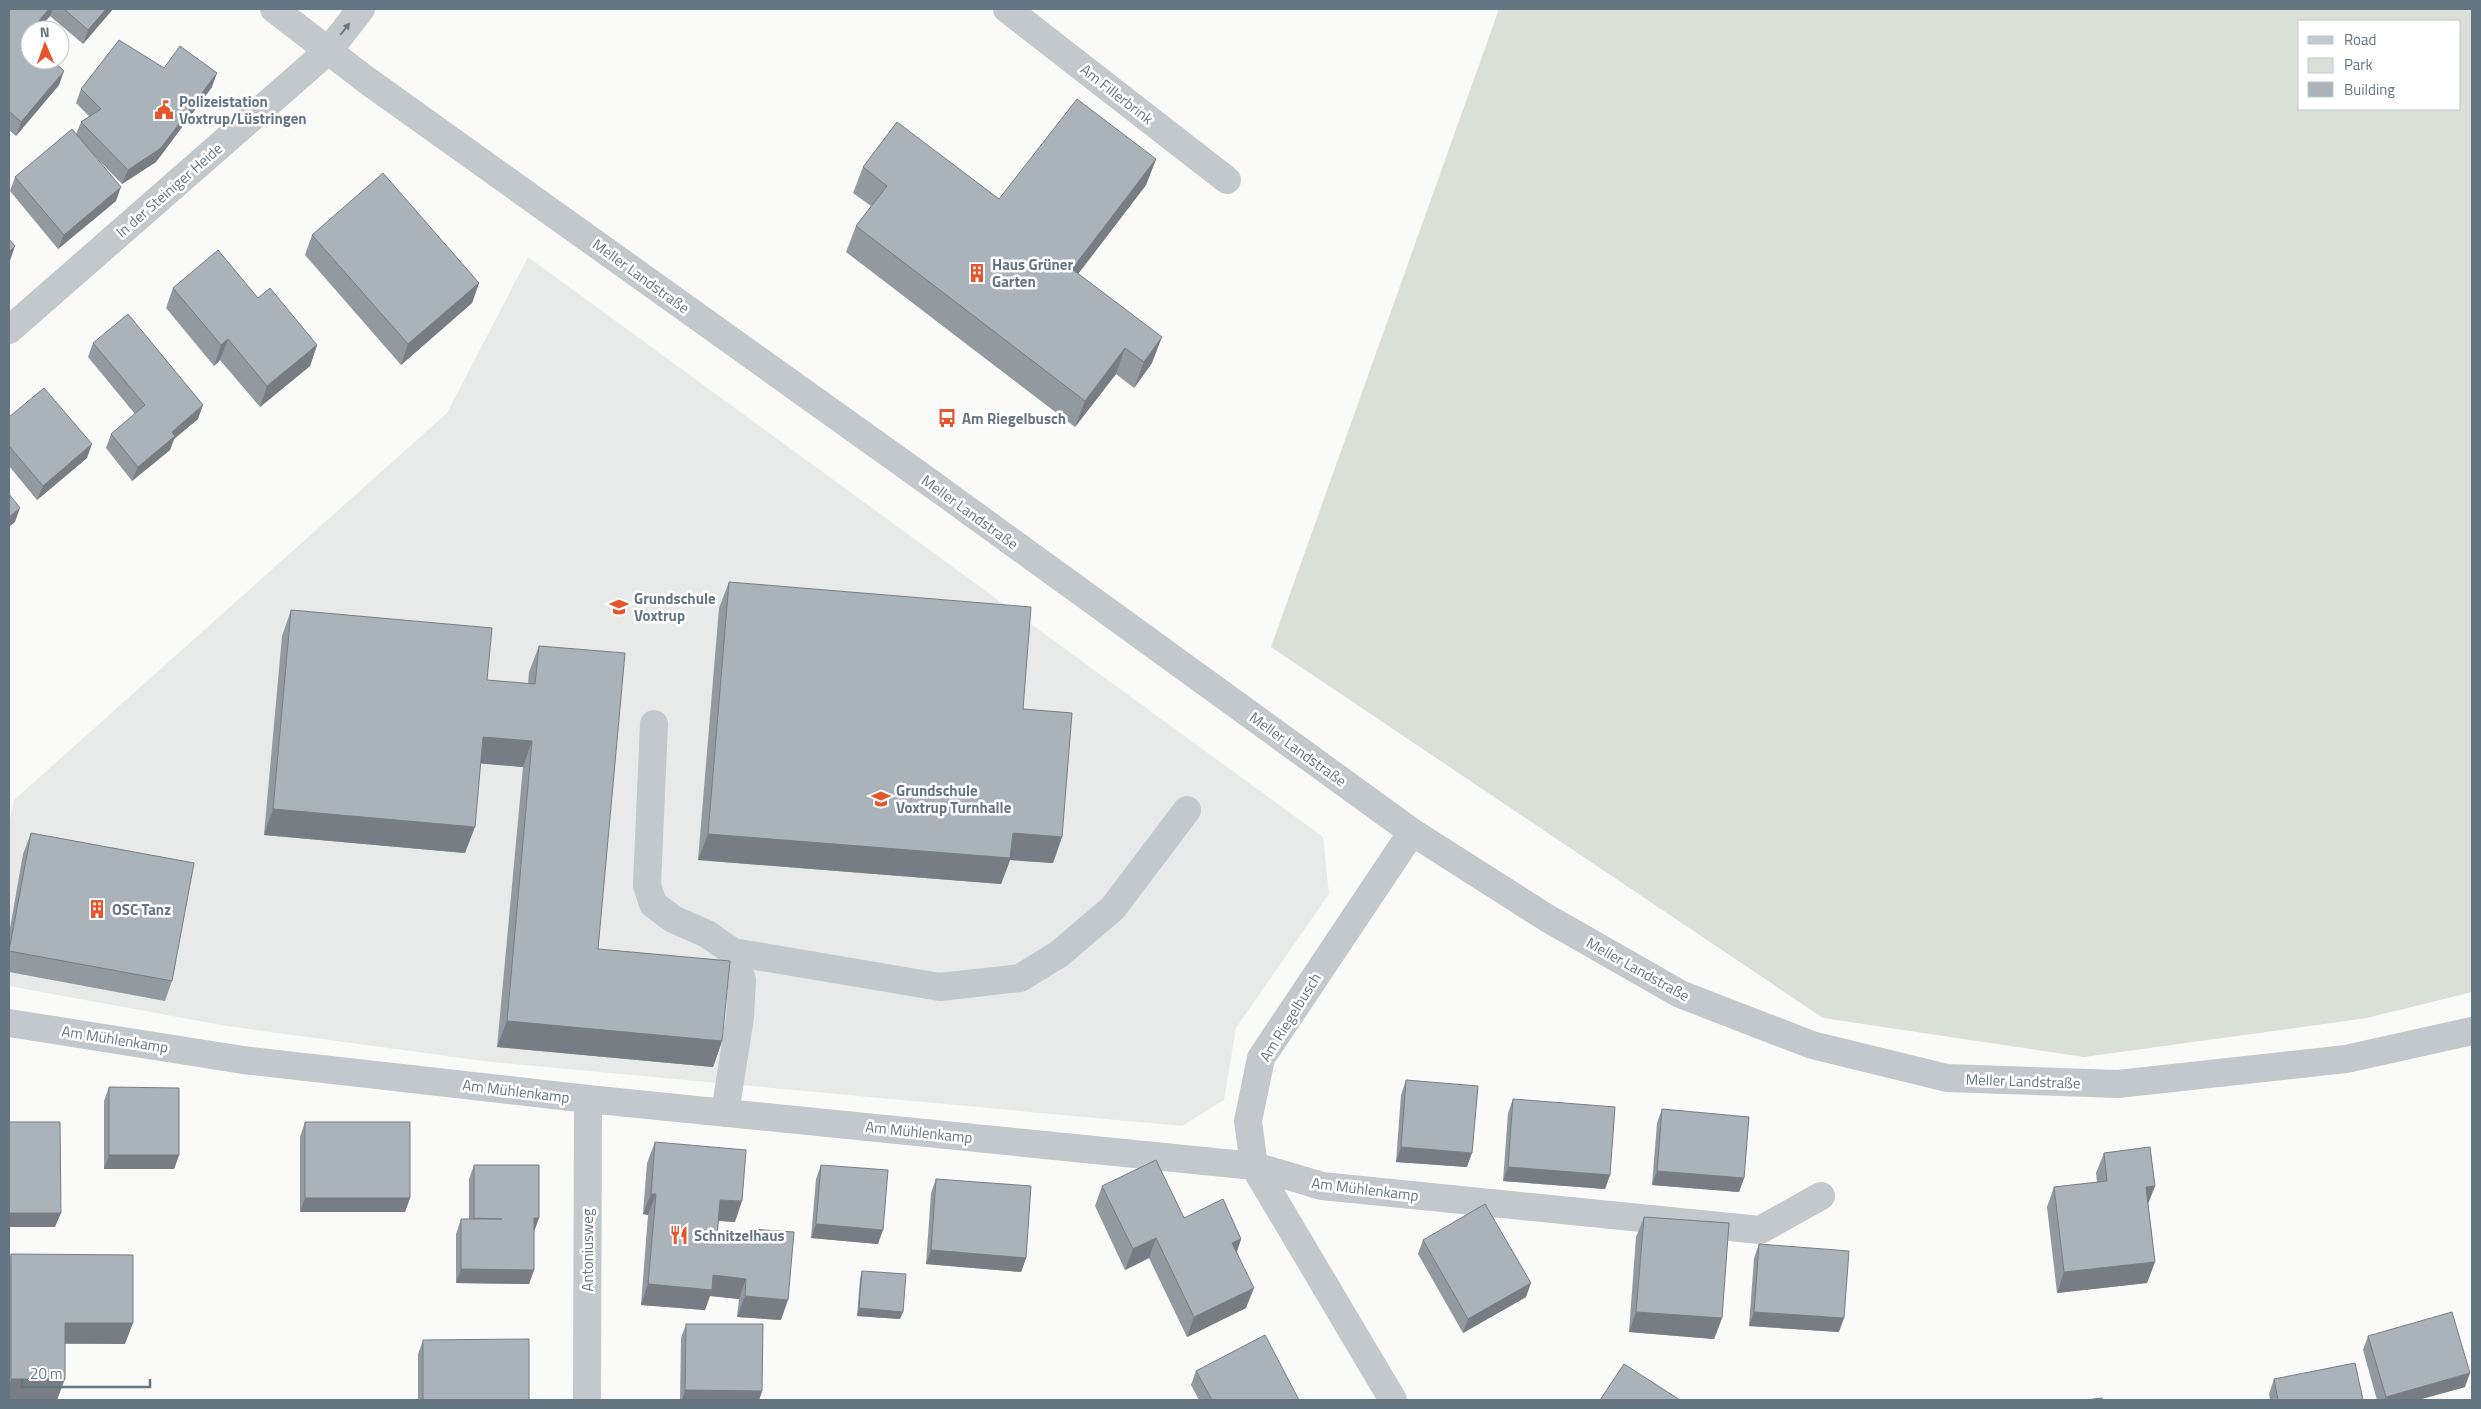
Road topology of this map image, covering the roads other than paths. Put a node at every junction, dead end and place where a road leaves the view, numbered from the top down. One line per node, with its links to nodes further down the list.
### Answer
1 (274, 9): 4 (street, Meller Landstraße)
2 (361, 9): 4 (street, In der Steiniger Heide, one-way to 2)
3 (1007, 9): 5 (street, Am Fillerbrink)
4 (329, 50): 6 (street, In der Steiniger Heide); 9 (street, Meller Landstraße)
5 (1227, 180)
6 (9, 330)
7 (654, 724): 10 (street)
8 (1187, 810): 10 (street)
9 (1412, 832): 12 (street, Meller Landstraße); 15 (street, Am Riegelbusch)
10 (733, 952): 14 (street)
11 (9, 1023): 13 (street, Am Mühlenkamp)
12 (2472, 1030)
13 (588, 1100): 14 (street, Am Mühlenkamp); 17 (street, Antoniusweg)
14 (725, 1113): 15 (street, Am Mühlenkamp)
15 (1254, 1166): 16 (street, Am Mühlenkamp); 18 (street, Am Riegelbusch)
16 (1821, 1196)
17 (587, 1400)
18 (1393, 1400)

